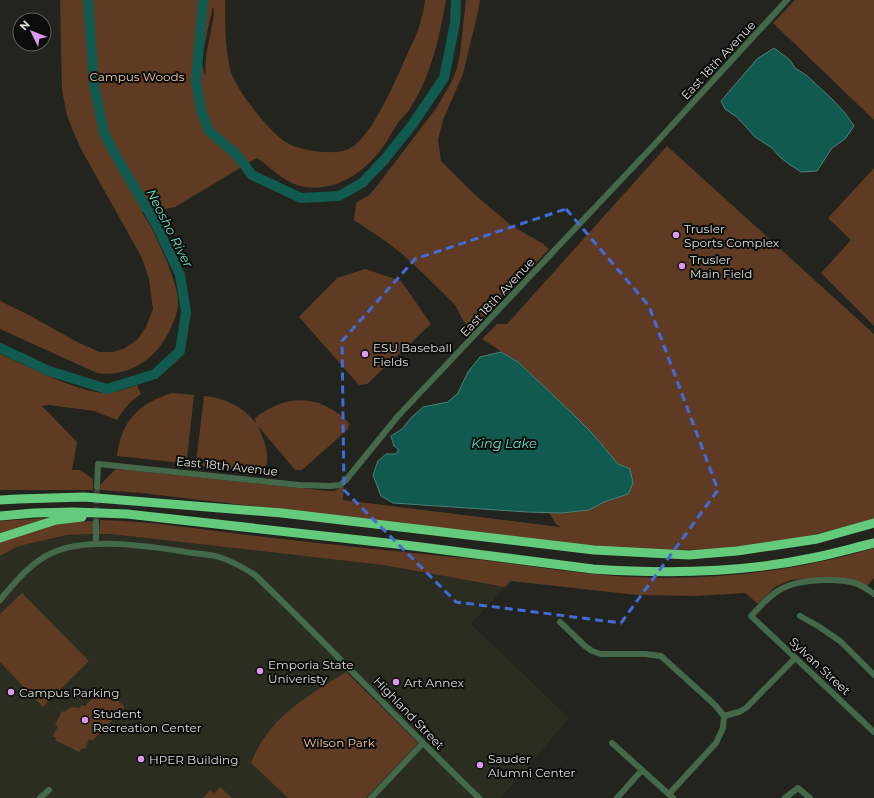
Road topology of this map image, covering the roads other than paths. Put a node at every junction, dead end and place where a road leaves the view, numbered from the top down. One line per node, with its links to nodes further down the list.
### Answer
1 (788, 0): 2 (street, East 18th Avenue)
2 (97, 487)
3 (0, 497): 4 (highway)
4 (18, 498): 5 (highway); 9 (highway)
5 (0, 500)
6 (115, 514): 7 (highway); 10 (highway); 11 (highway)
7 (0, 516)
8 (96, 522): 12 (street)
9 (874, 523)
10 (0, 538)
11 (874, 543)
12 (96, 544): 14 (street, Highland Street); 21 (street, Highland Street)
13 (874, 594): 17 (street, Sylvan Street)
14 (0, 600)
15 (800, 616): 18 (street)
16 (560, 622): 19 (street)
17 (795, 658): 19 (street); 20 (street, Sylvan Street)
18 (874, 675)
19 (724, 716): 26 (street)
20 (874, 732)
21 (423, 743): 25 (street); 28 (street, Highland Street)
22 (612, 743): 23 (street)
23 (642, 770): 26 (street); 29 (street)
24 (49, 790): 27 (street)
25 (373, 796)
26 (671, 796)
27 (40, 798)
28 (479, 798)
29 (617, 798)
30 (785, 798): 31 (street)
31 (810, 798)

